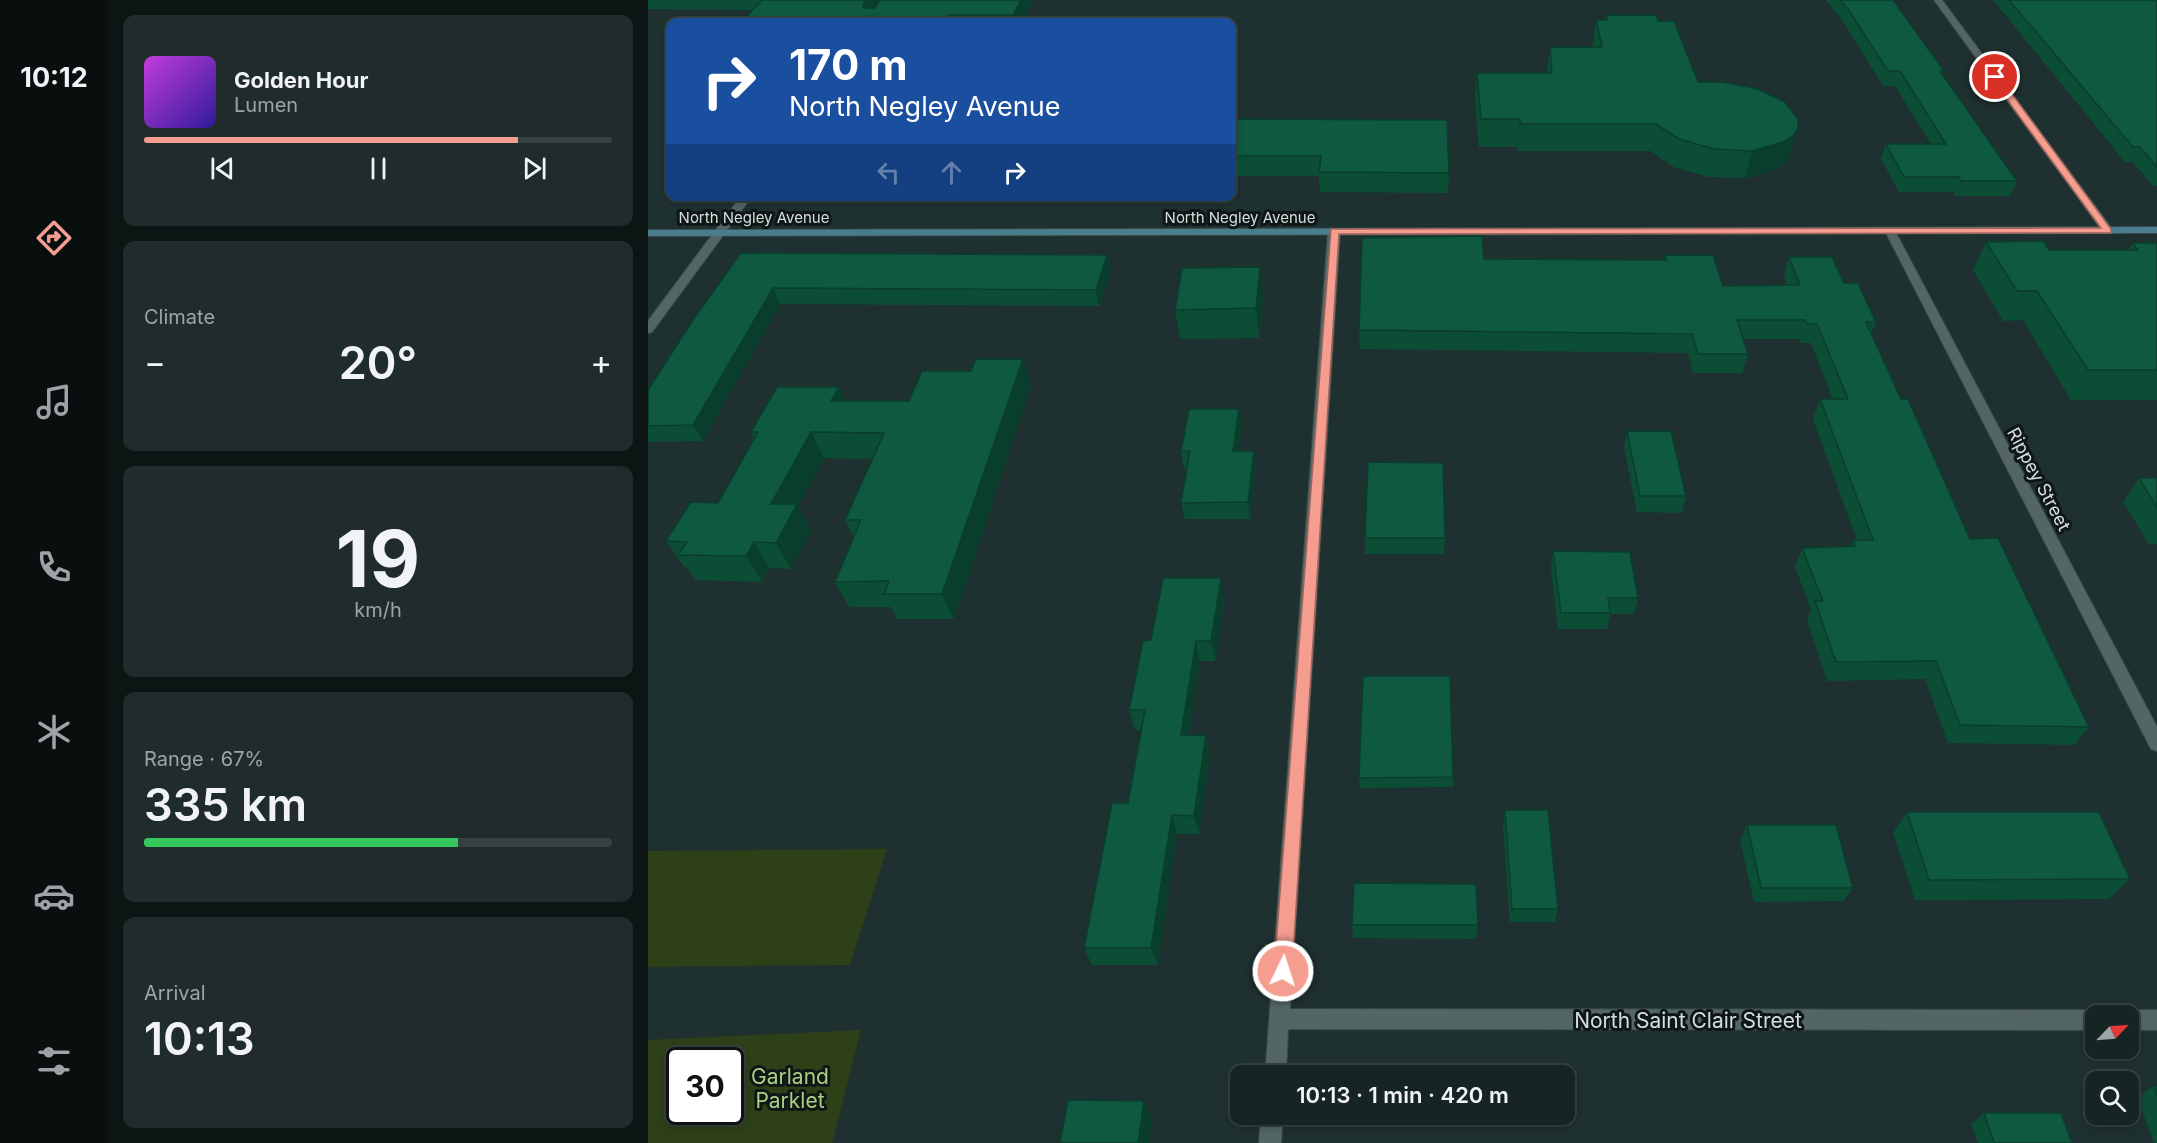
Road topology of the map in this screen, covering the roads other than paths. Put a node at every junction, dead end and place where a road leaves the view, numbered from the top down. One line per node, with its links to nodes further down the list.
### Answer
1 (1938, 0): 5 (street)
2 (743, 201): 8 (street)
3 (1334, 231): 4 (main road, North Negley Avenue); 8 (main road, North Negley Avenue); 11 (street)
4 (1890, 231): 5 (main road, North Negley Avenue); 10 (street, Rippey Street)
5 (2108, 231): 6 (main road, North Negley Avenue)
6 (2157, 231)
7 (648, 232): 8 (main road, North Negley Avenue)
8 (718, 232): 9 (street)
9 (648, 329)
10 (2157, 744)
11 (1280, 1019): 12 (street, North Saint Clair Street); 15 (street)
12 (2085, 1020)
13 (2139, 1020): 14 (street)
14 (2157, 1020)
15 (1276, 1065)
16 (1271, 1125): 17 (street)
17 (1270, 1143)

